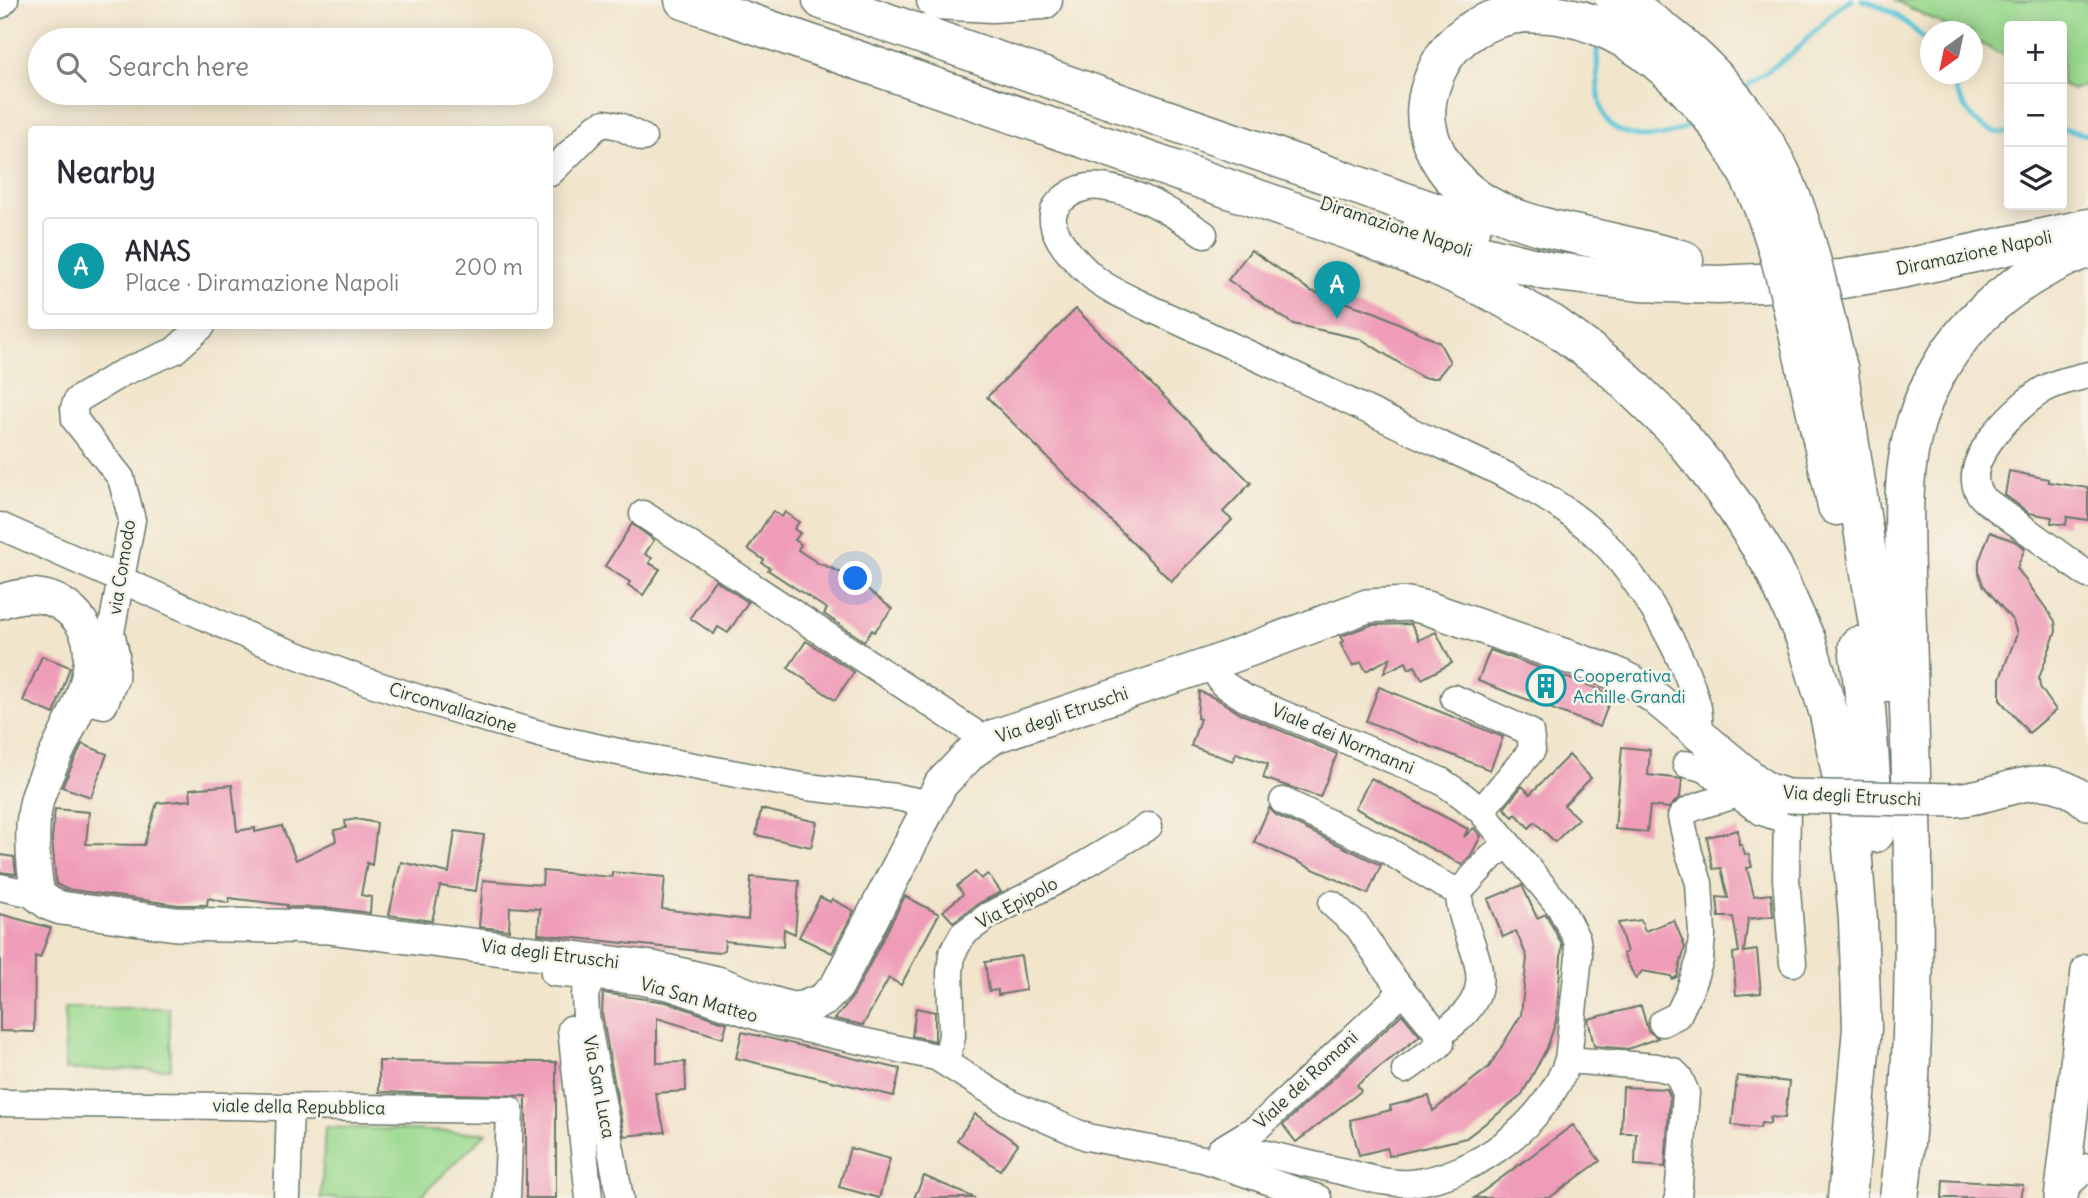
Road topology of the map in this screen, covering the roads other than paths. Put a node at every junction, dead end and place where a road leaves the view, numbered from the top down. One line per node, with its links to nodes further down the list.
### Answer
1 (5, 0): 8 (street)
2 (684, 0): 63 (highway)
3 (729, 0): 12 (highway, Diramazione Napoli)
4 (822, 0): 15 (highway, Diramazione Napoli)
5 (936, 0): 6 (highway)
6 (1043, 0)
7 (1615, 0): 17 (highway, bridge)
8 (0, 5)
9 (643, 138): 10 (street)
10 (553, 170)
11 (2088, 204): 15 (highway, Diramazione Napoli)
12 (2088, 228)
13 (1204, 234): 29 (street)
14 (2088, 248): 66 (highway)
15 (1684, 260): 17 (highway, bridge)
16 (199, 329): 23 (street, via Comodo)
17 (1823, 370): 64 (highway); 65 (highway)
18 (2088, 375): 22 (street)
19 (643, 514): 28 (street)
20 (0, 526): 23 (street, Circonvallazione)
21 (738, 563): 28 (street)
22 (2088, 575)
23 (122, 580): 27 (street, via Comodo); 33 (street, Circonvallazione)
24 (0, 602): 27 (main road)
25 (1211, 664): 28 (main road, Via degli Etruschi); 29 (main road, Via degli Etruschi); 34 (street, Viale dei Normanni)
26 (1454, 698): 34 (street)
27 (80, 699): 39 (main road)
28 (991, 739): 33 (main road, Via degli Etruschi)
29 (1693, 750): 30 (main road, Via degli Etruschi)
30 (1768, 799): 32 (main road, Via degli Etruschi, bridge); 41 (street); 46 (street)
31 (1283, 801): 38 (street)
32 (2088, 803)
33 (931, 804): 45 (main road, Via degli Etruschi)
34 (1481, 811): 36 (street, Viale dei Normanni)
35 (1149, 826): 49 (street, Via Epipolo)
36 (1508, 844): 38 (street); 48 (street, Viale dei Normanni)
37 (0, 887): 39 (street)
38 (1459, 892): 47 (street)
39 (38, 895): 45 (main road, Via degli Etruschi)
40 (1332, 904): 44 (street)
41 (1793, 963)
42 (2088, 971): 56 (main road)
43 (572, 975): 45 (street, Via San Matteo); 59 (street); 60 (street, Via San Luca)
44 (1403, 991): 47 (street); 53 (street, Viale dei Romani)
45 (802, 1018): 49 (street, Via San Matteo)
46 (1662, 1023)
47 (1440, 1033): 50 (street)
48 (1568, 1060): 53 (street, Viale dei Normanni); 62 (street)
49 (946, 1062): 54 (street, Via San Matteo)
50 (1405, 1070)
51 (0, 1103): 52 (street, viale della Repubblica)
52 (290, 1107): 57 (street); 58 (street, viale della Repubblica)
53 (1231, 1144): 54 (street, Viale dei Romani)
54 (1203, 1159): 61 (street, Via San Matteo)
55 (2088, 1167): 56 (street)
56 (2061, 1194)
57 (287, 1198)
58 (507, 1198)
59 (589, 1198)
60 (620, 1198)
61 (1318, 1198)
62 (1678, 1198)
63 (1847, 1198)
64 (1862, 1198)
65 (1884, 1198)
66 (1899, 1198)

